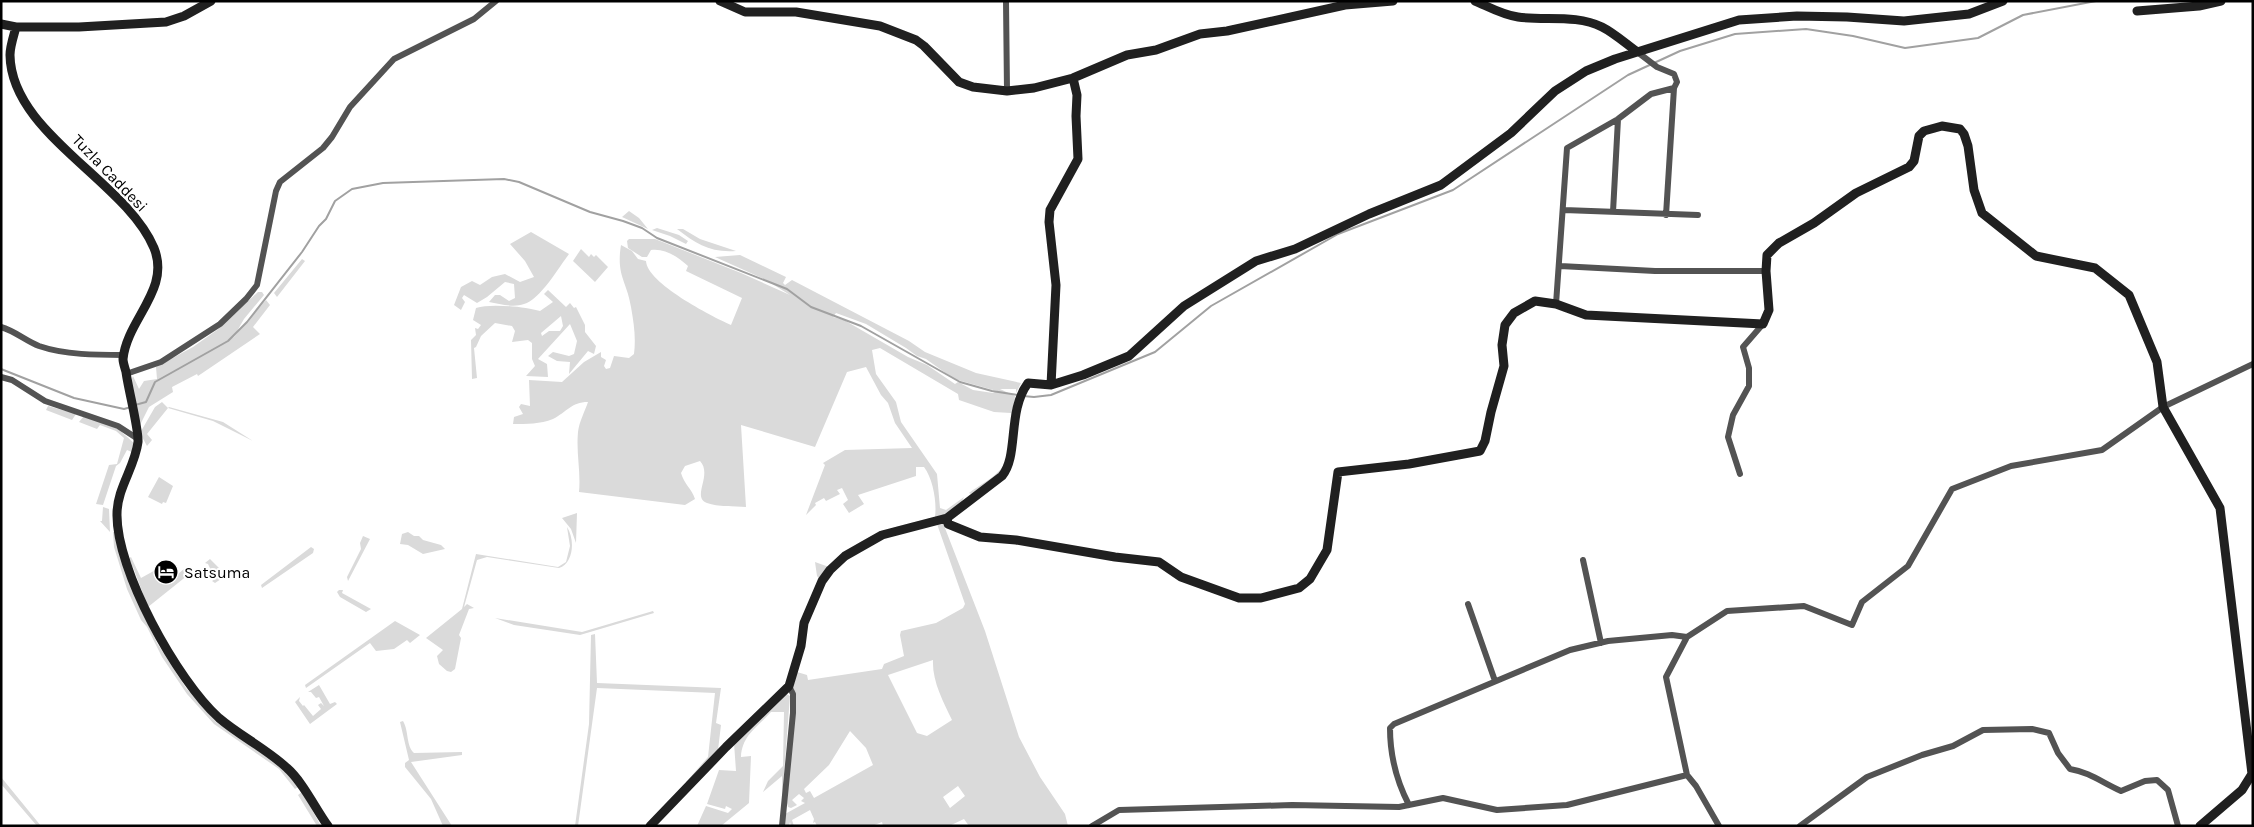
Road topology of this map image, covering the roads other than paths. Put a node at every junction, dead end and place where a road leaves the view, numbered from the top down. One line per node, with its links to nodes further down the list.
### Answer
1 (211, 1): 11 (street)
2 (496, 1): 28 (street)
3 (720, 1): 15 (street)
4 (1006, 1): 15 (street)
5 (1393, 1): 13 (street)
6 (1475, 1): 12 (street)
7 (2003, 1): 12 (street)
8 (2221, 1): 9 (street)
9 (2137, 11)
10 (1, 24): 11 (street)
11 (16, 27): 26 (street, Tuzla Caddesi)
12 (1636, 51): 14 (street); 30 (street)
13 (1073, 78): 15 (street); 30 (street)
14 (1674, 88): 16 (street); 19 (street)
15 (1007, 91)
16 (1618, 119): 17 (street); 18 (street)
17 (1564, 210): 18 (street); 21 (street)
18 (1613, 212): 19 (street)
19 (1666, 215): 20 (street)
20 (1698, 215)
21 (1560, 266): 22 (street); 23 (street)
22 (1766, 271): 24 (street); 31 (street)
23 (1556, 304): 24 (street); 34 (street)
24 (1763, 324): 33 (street)
25 (1, 327): 26 (street)
26 (124, 355): 28 (street, Tuzla Caddesi)
27 (2253, 364): 31 (street)
28 (126, 374): 32 (street, Tuzla Caddesi)
29 (1, 377): 32 (street)
30 (1051, 384): 34 (street)
31 (2163, 407): 37 (street); 41 (street)
32 (138, 439): 44 (street)
33 (1740, 474)
34 (947, 518): 40 (street)
35 (1583, 560): 38 (street)
36 (1468, 604): 39 (street)
37 (1687, 637): 38 (street); 42 (street)
38 (1601, 643): 39 (street)
39 (1495, 681): 43 (street)
40 (789, 686): 45 (street); 46 (street)
41 (2252, 774): 51 (street)
42 (1687, 775): 43 (street); 48 (street)
43 (1409, 805): 47 (street)
44 (328, 826)
45 (650, 826)
46 (782, 826)
47 (1092, 826)
48 (1719, 826)
49 (1800, 826): 50 (street)
50 (2178, 826)
51 (2200, 826)

